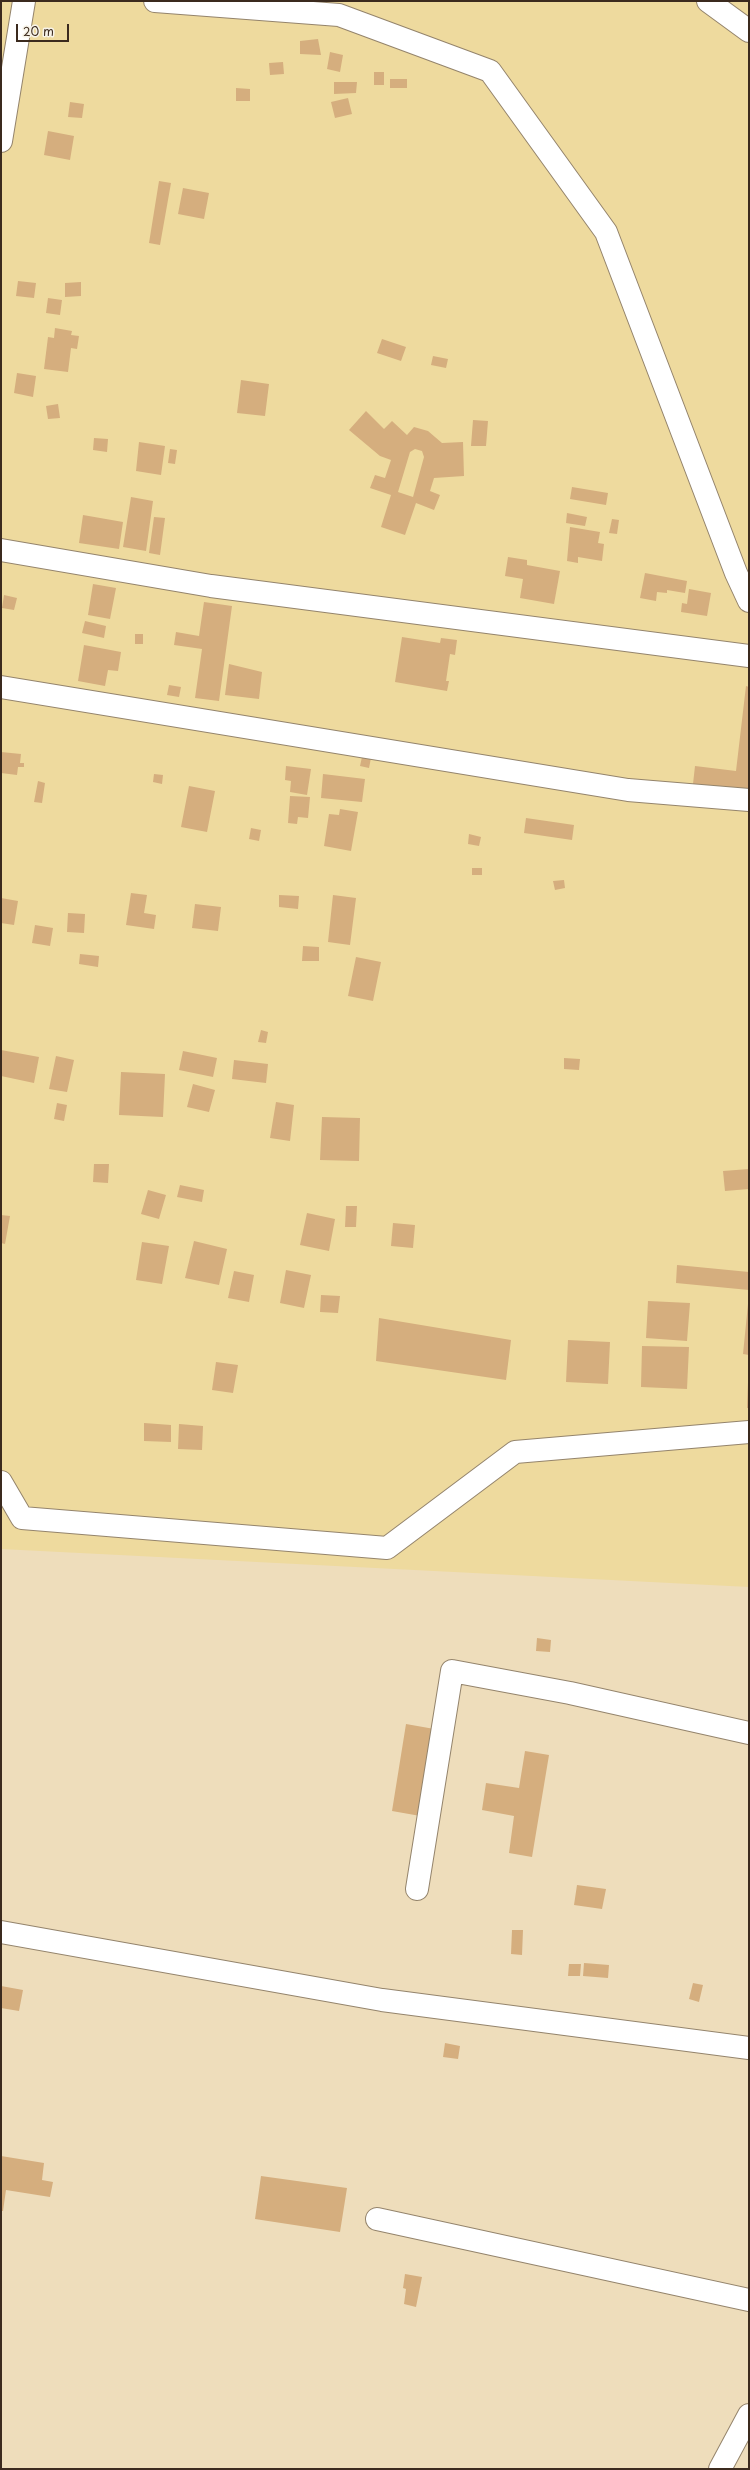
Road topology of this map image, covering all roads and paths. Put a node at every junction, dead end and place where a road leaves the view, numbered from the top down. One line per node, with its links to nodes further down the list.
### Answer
1 (24, 1): 5 (street)
2 (155, 1): 7 (street)
3 (708, 1): 4 (street)
4 (749, 31)
5 (1, 141)
6 (1, 550): 8 (street)
7 (749, 601)
8 (749, 656)
9 (1, 687): 10 (street)
10 (749, 800)
11 (749, 1432): 12 (street)
12 (1, 1482)
13 (749, 1733): 14 (street)
14 (416, 1889)
15 (1, 1932): 16 (street)
16 (749, 2048)
17 (377, 2219): 18 (street)
18 (749, 2300)
19 (749, 2415): 20 (street)
20 (720, 2469)

